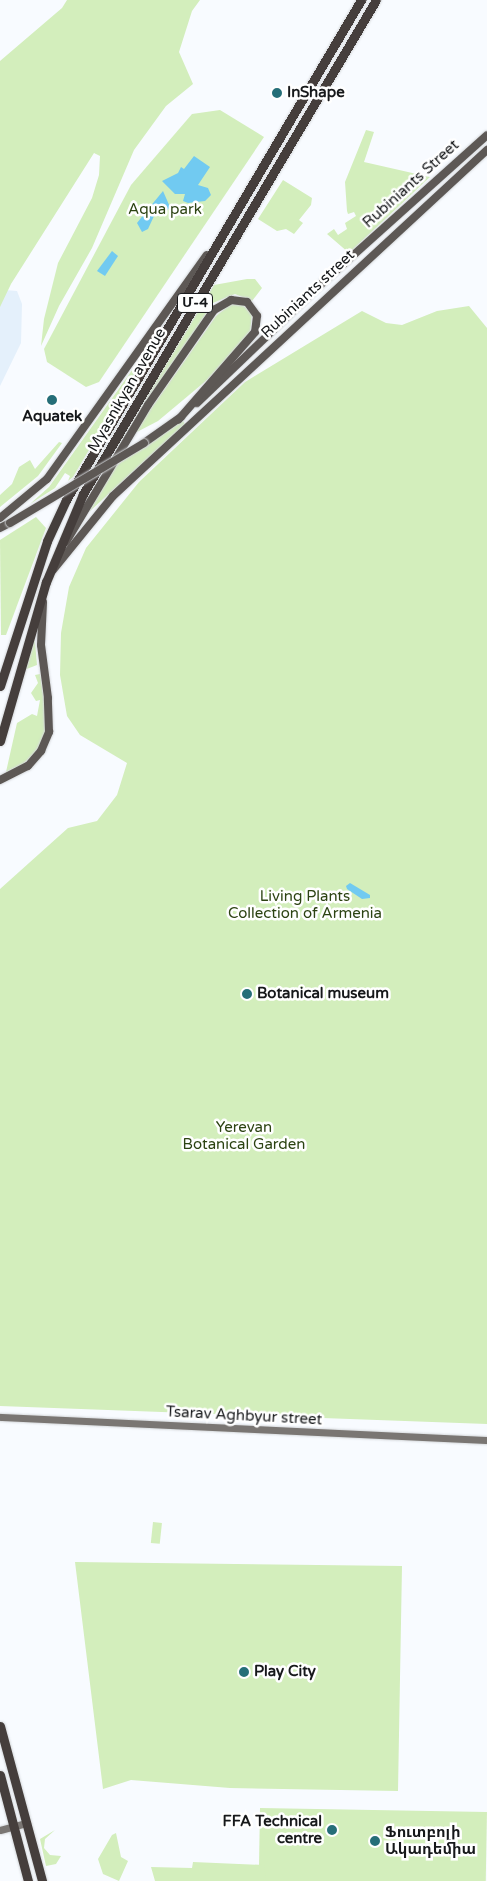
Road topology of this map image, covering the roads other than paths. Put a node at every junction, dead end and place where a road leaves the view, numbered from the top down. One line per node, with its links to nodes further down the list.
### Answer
1 (361, 0): 5 (highway, Myasnikyan avenue / Մ-4)
2 (376, 0): 9 (highway, Myasnikyan avenue / Մ-4)
3 (487, 135): 6 (main road, Rubiniants Street)
4 (487, 150): 10 (main road, Rubiniants street)
5 (228, 227): 7 (main road); 11 (highway, Myasnikyan avenue / Մ-4)
6 (179, 419): 8 (main road, bridge); 9 (main road)
7 (0, 518)
8 (0, 528)
9 (54, 558): 10 (highway, Myasnikyan avenue / Մ-4)
10 (46, 582): 12 (highway, Myasnikyan avenue / Մ-4); 13 (main road)
11 (0, 686)
12 (0, 741)
13 (0, 780)
14 (0, 1417): 15 (main road, Tsarav Aghbyur street)
15 (487, 1440)
16 (0, 1726): 18 (highway)
17 (0, 1775): 19 (highway)
18 (27, 1823): 19 (main road); 22 (highway)
19 (14, 1826): 20 (main road); 21 (highway)
20 (0, 1830)
21 (28, 1881)
22 (42, 1881)

